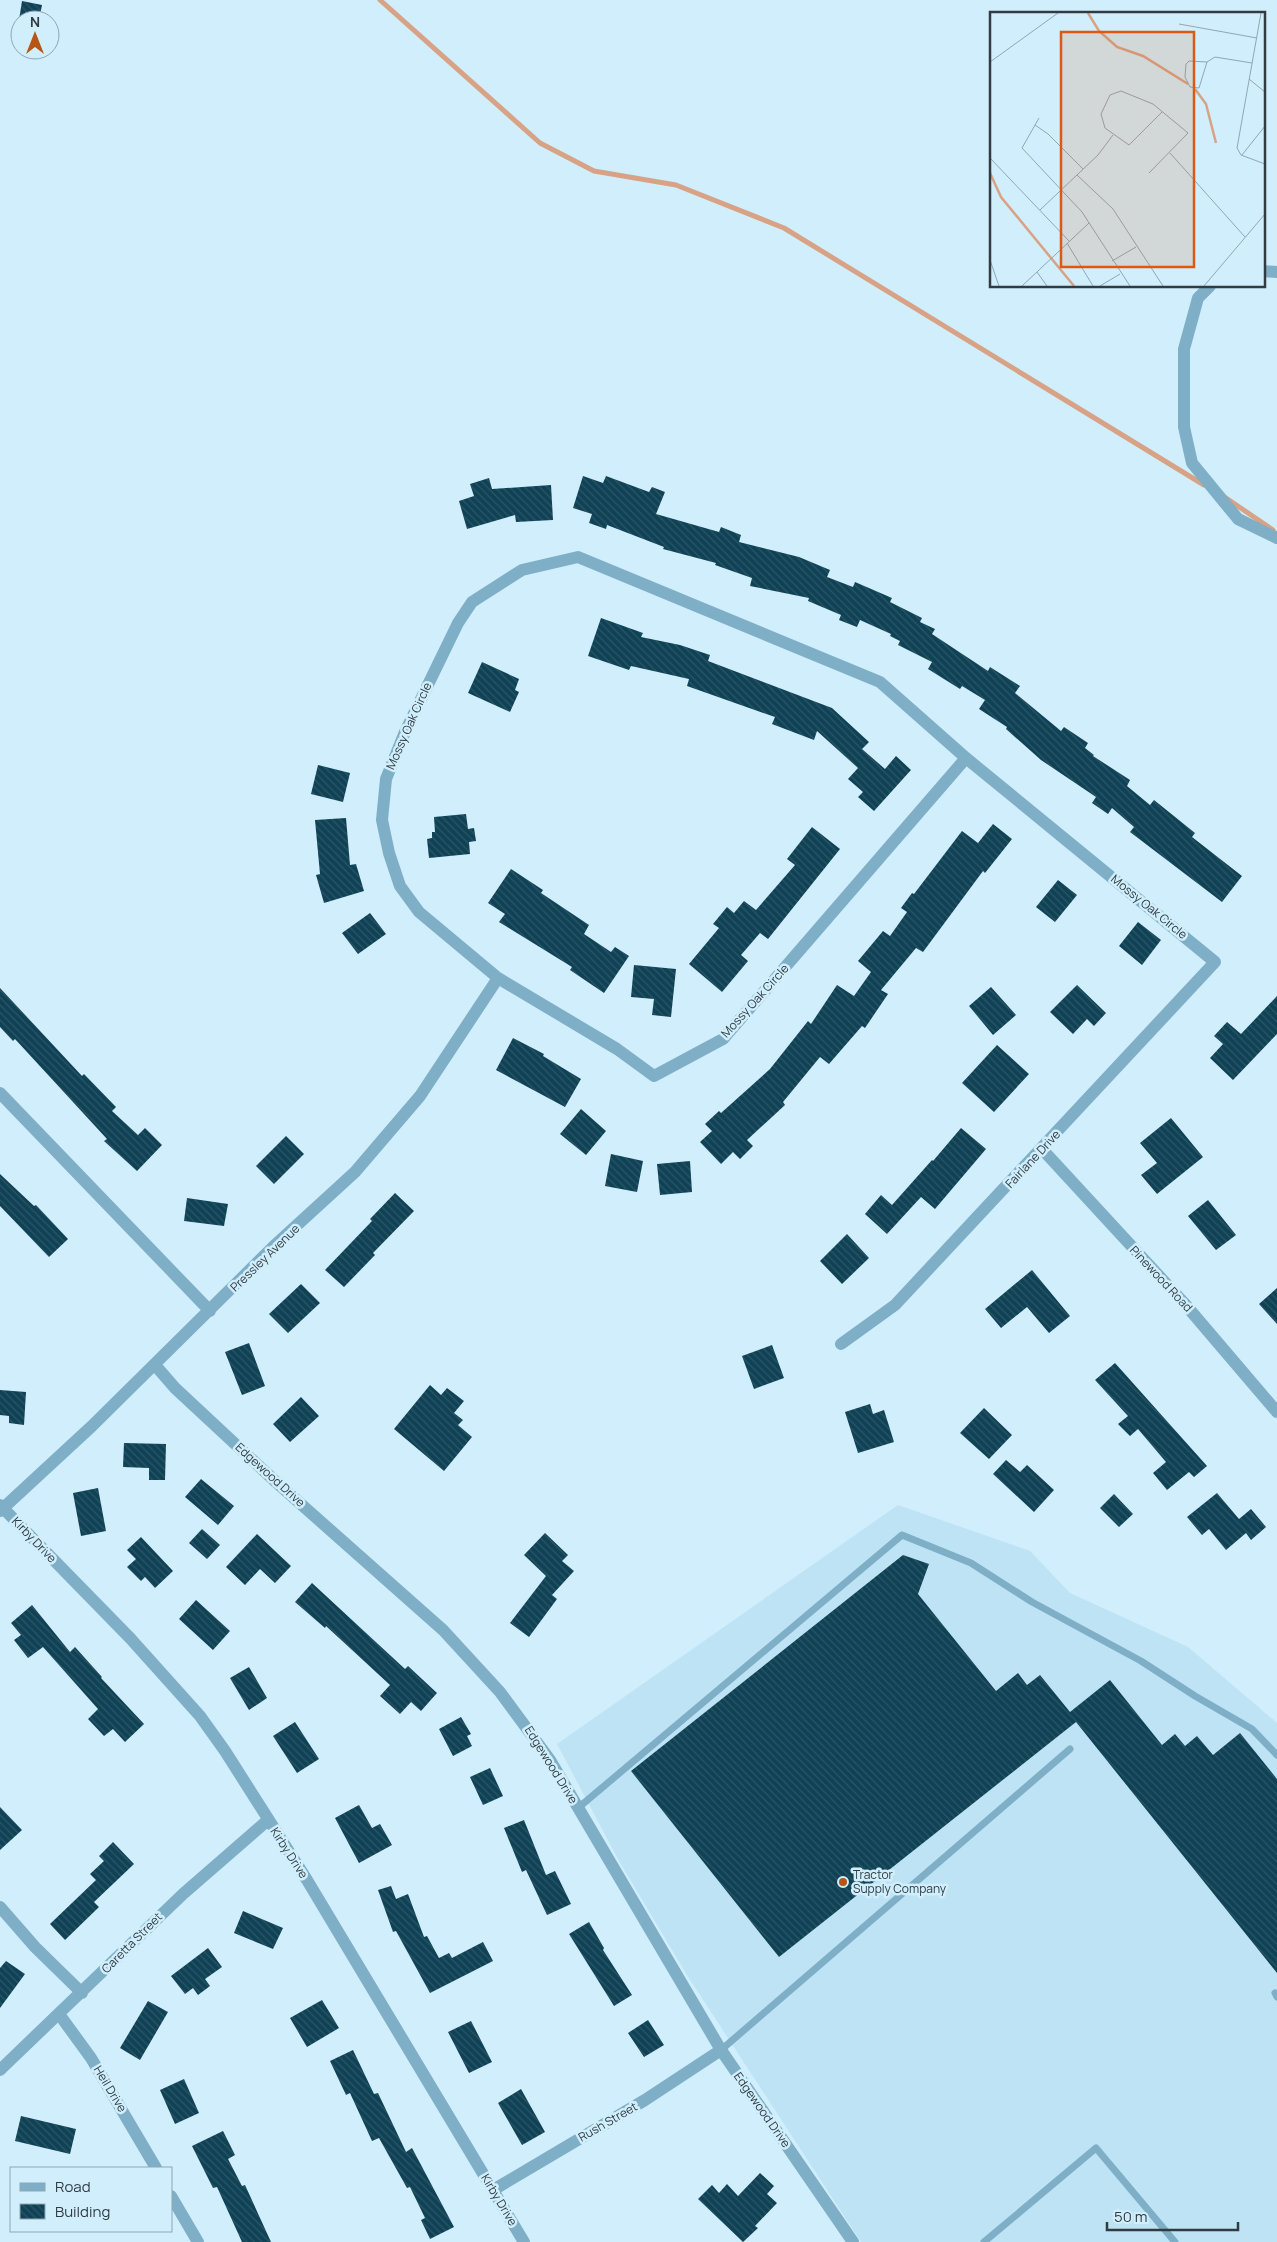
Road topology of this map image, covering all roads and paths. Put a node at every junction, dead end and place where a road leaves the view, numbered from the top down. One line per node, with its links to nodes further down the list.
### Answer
1 (1264, 271): 2 (street)
2 (1277, 272)
3 (1208, 288): 4 (street)
4 (1277, 538)
5 (966, 758): 6 (street, Mossy Oak Circle); 7 (street, Mossy Oak Circle); 7 (street, Mossy Oak Circle)
6 (1215, 962): 9 (street, Fairlane Drive)
7 (498, 978): 10 (street, Pressley Avenue)
8 (0, 1093): 10 (street)
9 (1042, 1149): 11 (street, Fairlane Drive); 13 (street, Pinewood Road)
10 (210, 1311): 12 (street, Pressley Avenue)
11 (841, 1344)
12 (155, 1365): 14 (street, Pressley Avenue); 17 (street, Edgewood Drive)
13 (1277, 1412)
14 (1, 1508): 18 (street, Kirby Drive)
15 (1070, 1749): 22 (lane)
16 (1277, 1755): 17 (lane)
17 (578, 1808): 22 (street, Edgewood Drive)
18 (268, 1820): 20 (street, Caretta Street); 25 (street, Kirby Drive)
19 (0, 1907): 20 (street)
20 (82, 1993): 21 (street, Caretta Street)
21 (59, 2014): 23 (street, Caretta Street); 24 (street, Heil Drive)
22 (720, 2050): 25 (street, Rush Street); 29 (street, Edgewood Drive)
23 (0, 2070)
24 (155, 2167)
25 (493, 2190): 28 (street, Kirby Drive)
26 (172, 2198): 27 (street)
27 (198, 2242)
28 (524, 2242)
29 (853, 2242)
30 (984, 2242): 31 (lane)
31 (1175, 2242)

